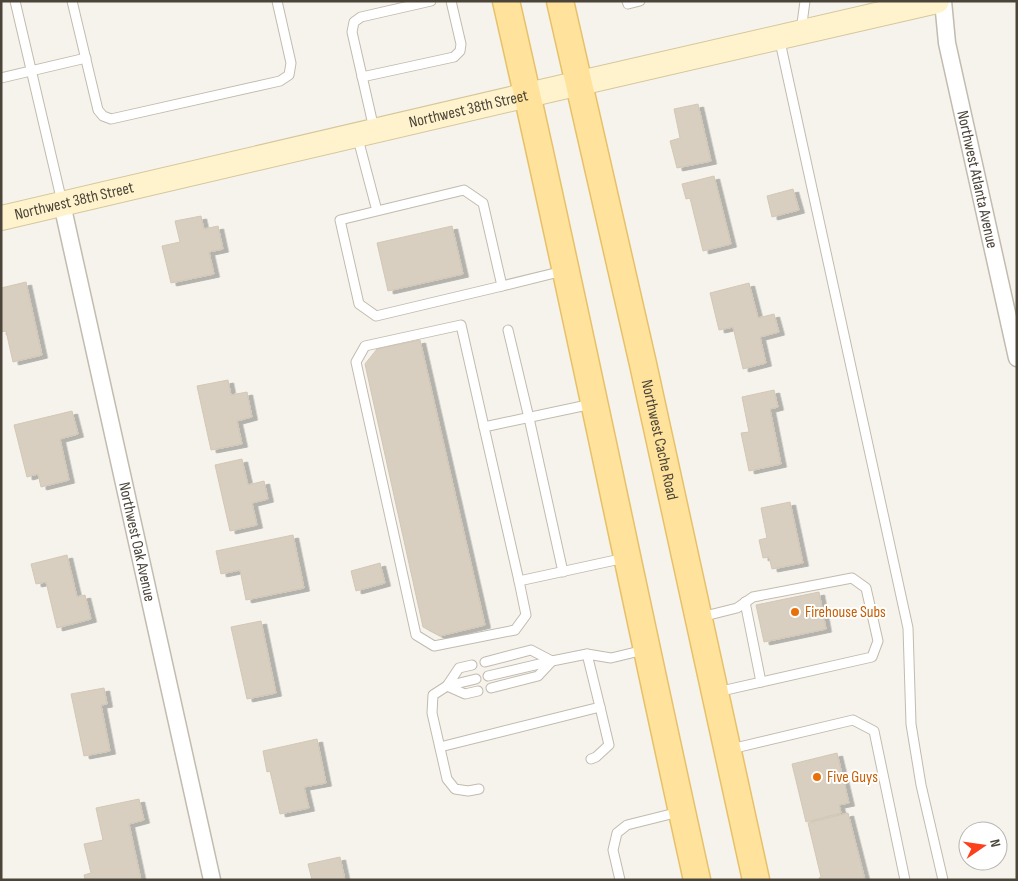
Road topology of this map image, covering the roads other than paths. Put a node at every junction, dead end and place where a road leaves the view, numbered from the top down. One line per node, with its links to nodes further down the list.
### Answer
1 (15, 1): 15 (lane)
2 (72, 1): 14 (lane)
3 (277, 1): 14 (lane)
4 (431, 1): 16 (lane)
5 (451, 1): 16 (lane)
6 (506, 1): 19 (main road)
7 (560, 1): 18 (main road, Northwest Cache Road)
8 (640, 1): 12 (lane)
9 (805, 1): 13 (lane)
10 (937, 1): 13 (main road, Northwest 38th Street)
11 (943, 1): 27 (street, Northwest Atlanta Avenue)
12 (627, 3)
13 (790, 34): 18 (main road, Northwest 38th Street); 59 (lane)
14 (86, 58): 15 (lane)
15 (31, 71): 17 (lane); 21 (lane)
16 (362, 77): 20 (lane)
17 (1, 78)
18 (579, 84): 19 (main road, Northwest 38th Street); 35 (main road, Northwest Cache Road)
19 (528, 95): 20 (main road, Northwest 38th Street); 24 (main road)
20 (366, 133): 21 (main road, Northwest 38th Street); 22 (lane)
21 (62, 204): 23 (main road, Northwest 38th Street); 54 (street, Northwest Oak Avenue)
22 (377, 211): 25 (lane); 25 (lane)
23 (1, 218)
24 (566, 270): 25 (lane); 28 (main road)
25 (502, 286)
26 (508, 330): 29 (lane)
27 (1017, 358)
28 (595, 404): 29 (lane); 31 (main road)
29 (530, 418): 30 (lane); 32 (lane)
30 (484, 428): 33 (lane); 33 (lane)
31 (628, 558): 32 (lane); 36 (main road)
32 (563, 572): 33 (lane)
33 (519, 581)
34 (745, 602): 35 (lane); 43 (lane); 43 (lane)
35 (699, 618): 47 (main road, Northwest Cache Road)
36 (646, 650): 37 (lane); 53 (main road)
37 (587, 654): 38 (lane); 48 (lane)
38 (552, 661): 39 (lane); 41 (lane); 45 (lane)
39 (486, 662)
40 (472, 665): 44 (lane)
41 (488, 676)
42 (476, 679): 44 (lane)
43 (761, 682): 47 (lane)
44 (447, 686): 46 (lane); 49 (lane)
45 (491, 688)
46 (478, 691)
47 (715, 693): 50 (main road, Northwest Cache Road)
48 (600, 707): 49 (lane); 51 (lane)
49 (440, 747): 52 (lane)
50 (728, 750): 57 (main road, Northwest Cache Road); 58 (lane)
51 (591, 759)
52 (479, 789)
53 (682, 812): 55 (lane); 56 (main road)
54 (212, 880)
55 (620, 880)
56 (697, 880)
57 (756, 880)
58 (906, 880)
59 (943, 880)

